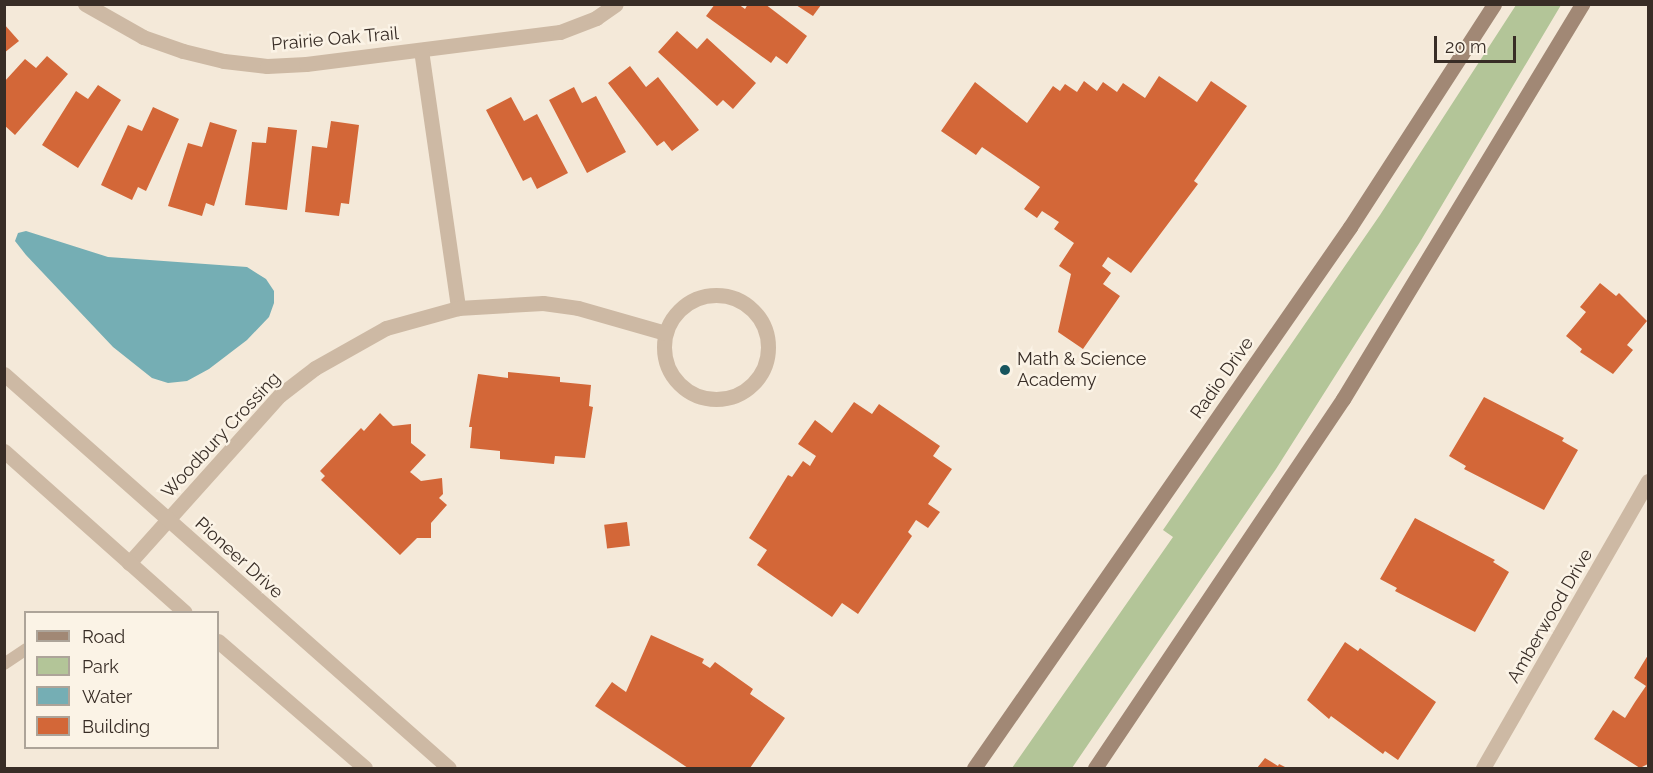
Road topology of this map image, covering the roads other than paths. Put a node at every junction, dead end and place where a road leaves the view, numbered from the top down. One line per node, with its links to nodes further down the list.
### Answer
1 (85, 4): 5 (street, Prairie Oak Trail)
2 (616, 4): 5 (street, Prairie Oak Trail)
3 (1494, 4): 19 (main road, Radio Drive)
4 (1582, 4): 20 (main road)
5 (421, 50): 6 (street, Prairie Oak Trail)
6 (458, 308): 7 (street, Woodbury Crossing); 11 (street, Woodbury Crossing)
7 (665, 333): 7 (street)
8 (4, 374): 11 (street, Pioneer Drive)
9 (4, 451): 12 (street)
10 (1648, 482): 21 (street, Amberwood Drive)
11 (168, 521): 12 (street, Woodbury Crossing); 18 (street, Pioneer Drive)
12 (129, 562): 13 (street)
13 (184, 611)
14 (219, 642): 17 (street)
15 (24, 650): 16 (lane)
16 (4, 664)
17 (365, 768)
18 (449, 768)
19 (974, 768)
20 (1095, 768)
21 (1483, 768)

